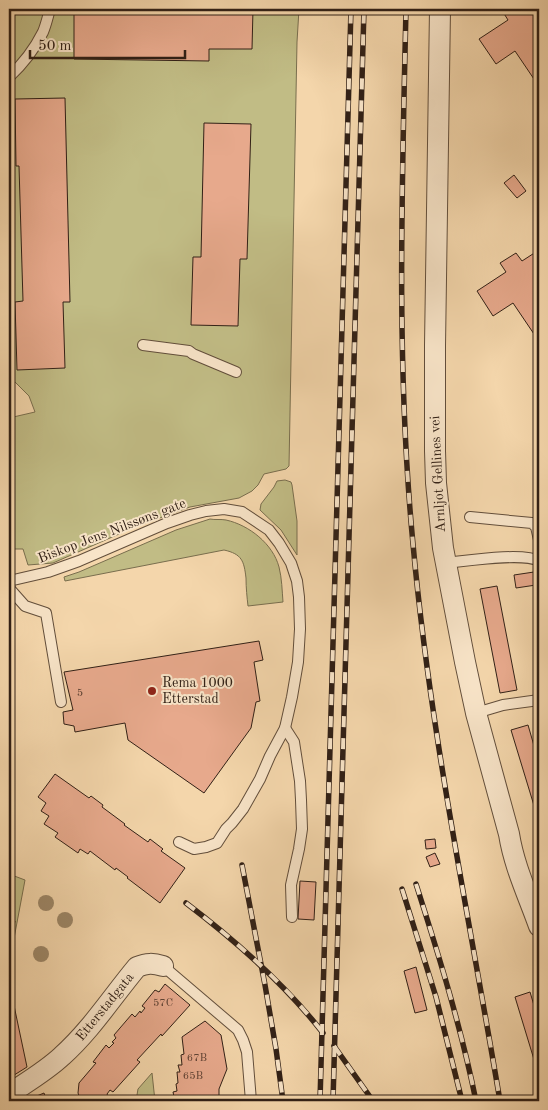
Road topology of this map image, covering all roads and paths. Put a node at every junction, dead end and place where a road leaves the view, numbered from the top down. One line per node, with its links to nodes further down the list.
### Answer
1 (50, 9): 3 (lane)
2 (440, 9): 9 (street, Arnljot Gellines vei)
3 (9, 77)
4 (143, 346): 5 (lane)
5 (236, 372)
6 (470, 517): 7 (lane)
7 (539, 540)
8 (539, 561): 9 (lane)
9 (446, 563): 14 (street, Arnljot Gellines vei)
10 (9, 581): 15 (lane, Biskop Jens Nilssøns gate)
11 (9, 588): 13 (lane)
12 (539, 700): 14 (lane)
13 (61, 702)
14 (476, 713): 18 (street, Arnljot Gellines vei)
15 (285, 728): 16 (lane, Biskop Jens Nilssøns gate); 17 (lane)
16 (179, 842)
17 (292, 917)
18 (539, 926)
19 (163, 966): 20 (street, Etterstadgata); 21 (lane, Etterstadgata)
20 (9, 1094)
21 (251, 1101)

